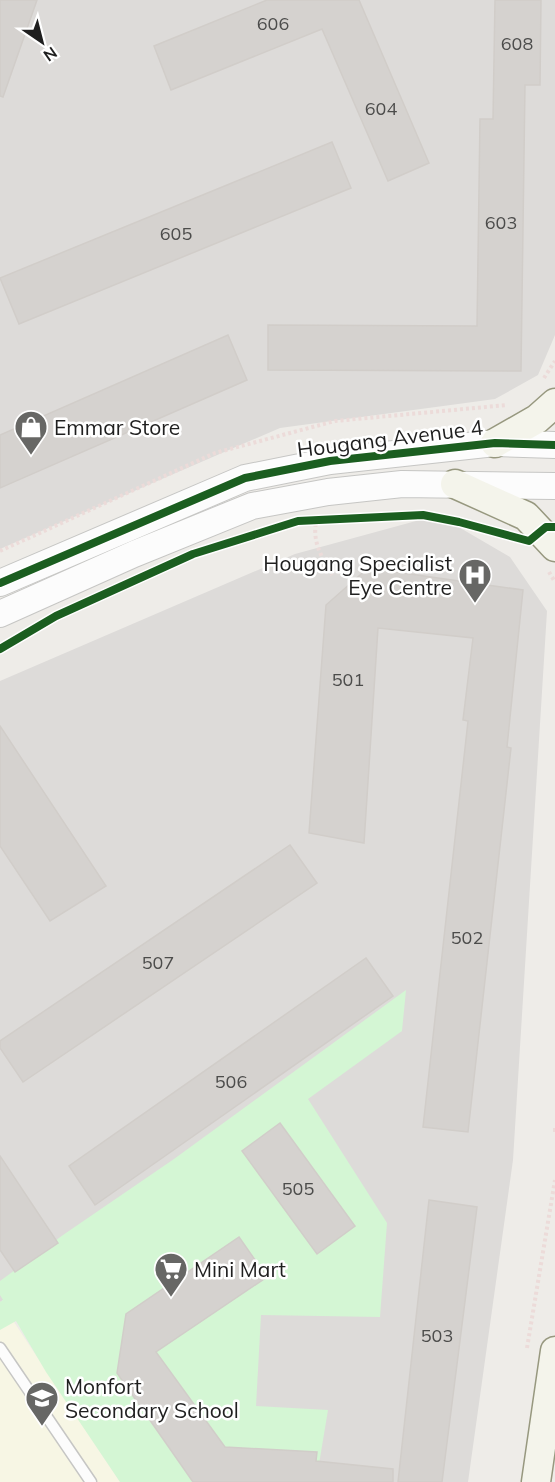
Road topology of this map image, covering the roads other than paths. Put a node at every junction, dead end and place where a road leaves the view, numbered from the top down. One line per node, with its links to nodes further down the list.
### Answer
1 (555, 403): 2 (main road)
2 (495, 443): 3 (street, Hougang Avenue 4); 7 (street, Hougang Avenue 4)
3 (555, 445)
4 (455, 484): 5 (street); 6 (main road); 8 (street)
5 (555, 486)
6 (555, 547)
7 (0, 584)
8 (0, 614)
9 (0, 1348): 11 (lane)
10 (555, 1351): 12 (main road)
11 (91, 1482)
12 (536, 1482)

